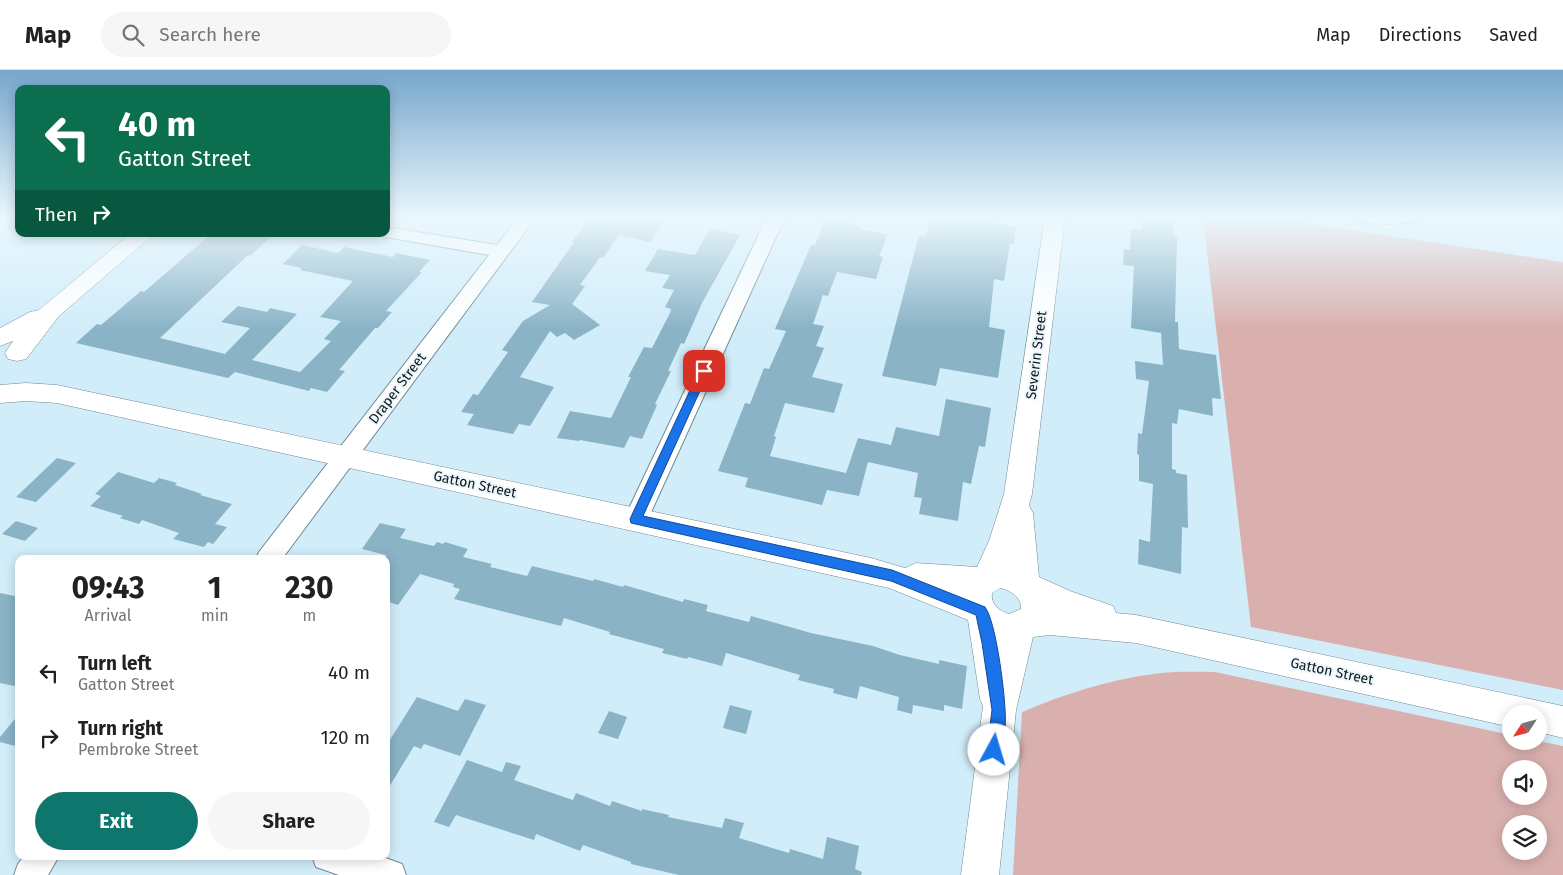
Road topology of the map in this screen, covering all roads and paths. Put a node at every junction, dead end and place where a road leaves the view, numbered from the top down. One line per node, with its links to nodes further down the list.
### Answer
1 (118, 255): 5 (street)
2 (498, 255): 9 (street, Draper Street)
3 (758, 255): 11 (street)
4 (1049, 255): 10 (street, Severin Street)
5 (9, 351): 6 (street); 8 (street, Gatton Street)
6 (0, 387)
7 (0, 394): 8 (street, Gatton Street)
8 (57, 394): 9 (street, Gatton Street)
9 (346, 456): 11 (street, Gatton Street); 12 (street, Draper Street)
10 (1018, 494): 14 (street, Severin Street); 15 (street, Severin Street)
11 (636, 519): 13 (street, Gatton Street)
12 (271, 555)
13 (892, 576): 14 (street, Gatton Street); 16 (street, Gatton Street)
14 (985, 579): 15 (street); 16 (street)
15 (1026, 584): 17 (street); 18 (street, Gatton Street)
16 (982, 613): 17 (street); 20 (street)
17 (1023, 625): 18 (street, Gatton Street); 20 (street)
18 (1136, 629): 19 (street, Gatton Street)
19 (1502, 709)
20 (998, 710): 27 (street)
21 (1548, 718): 22 (street)
22 (1563, 722)
23 (41, 860): 25 (street)
24 (340, 860): 26 (street)
25 (30, 875)
26 (391, 875)
27 (980, 875)

